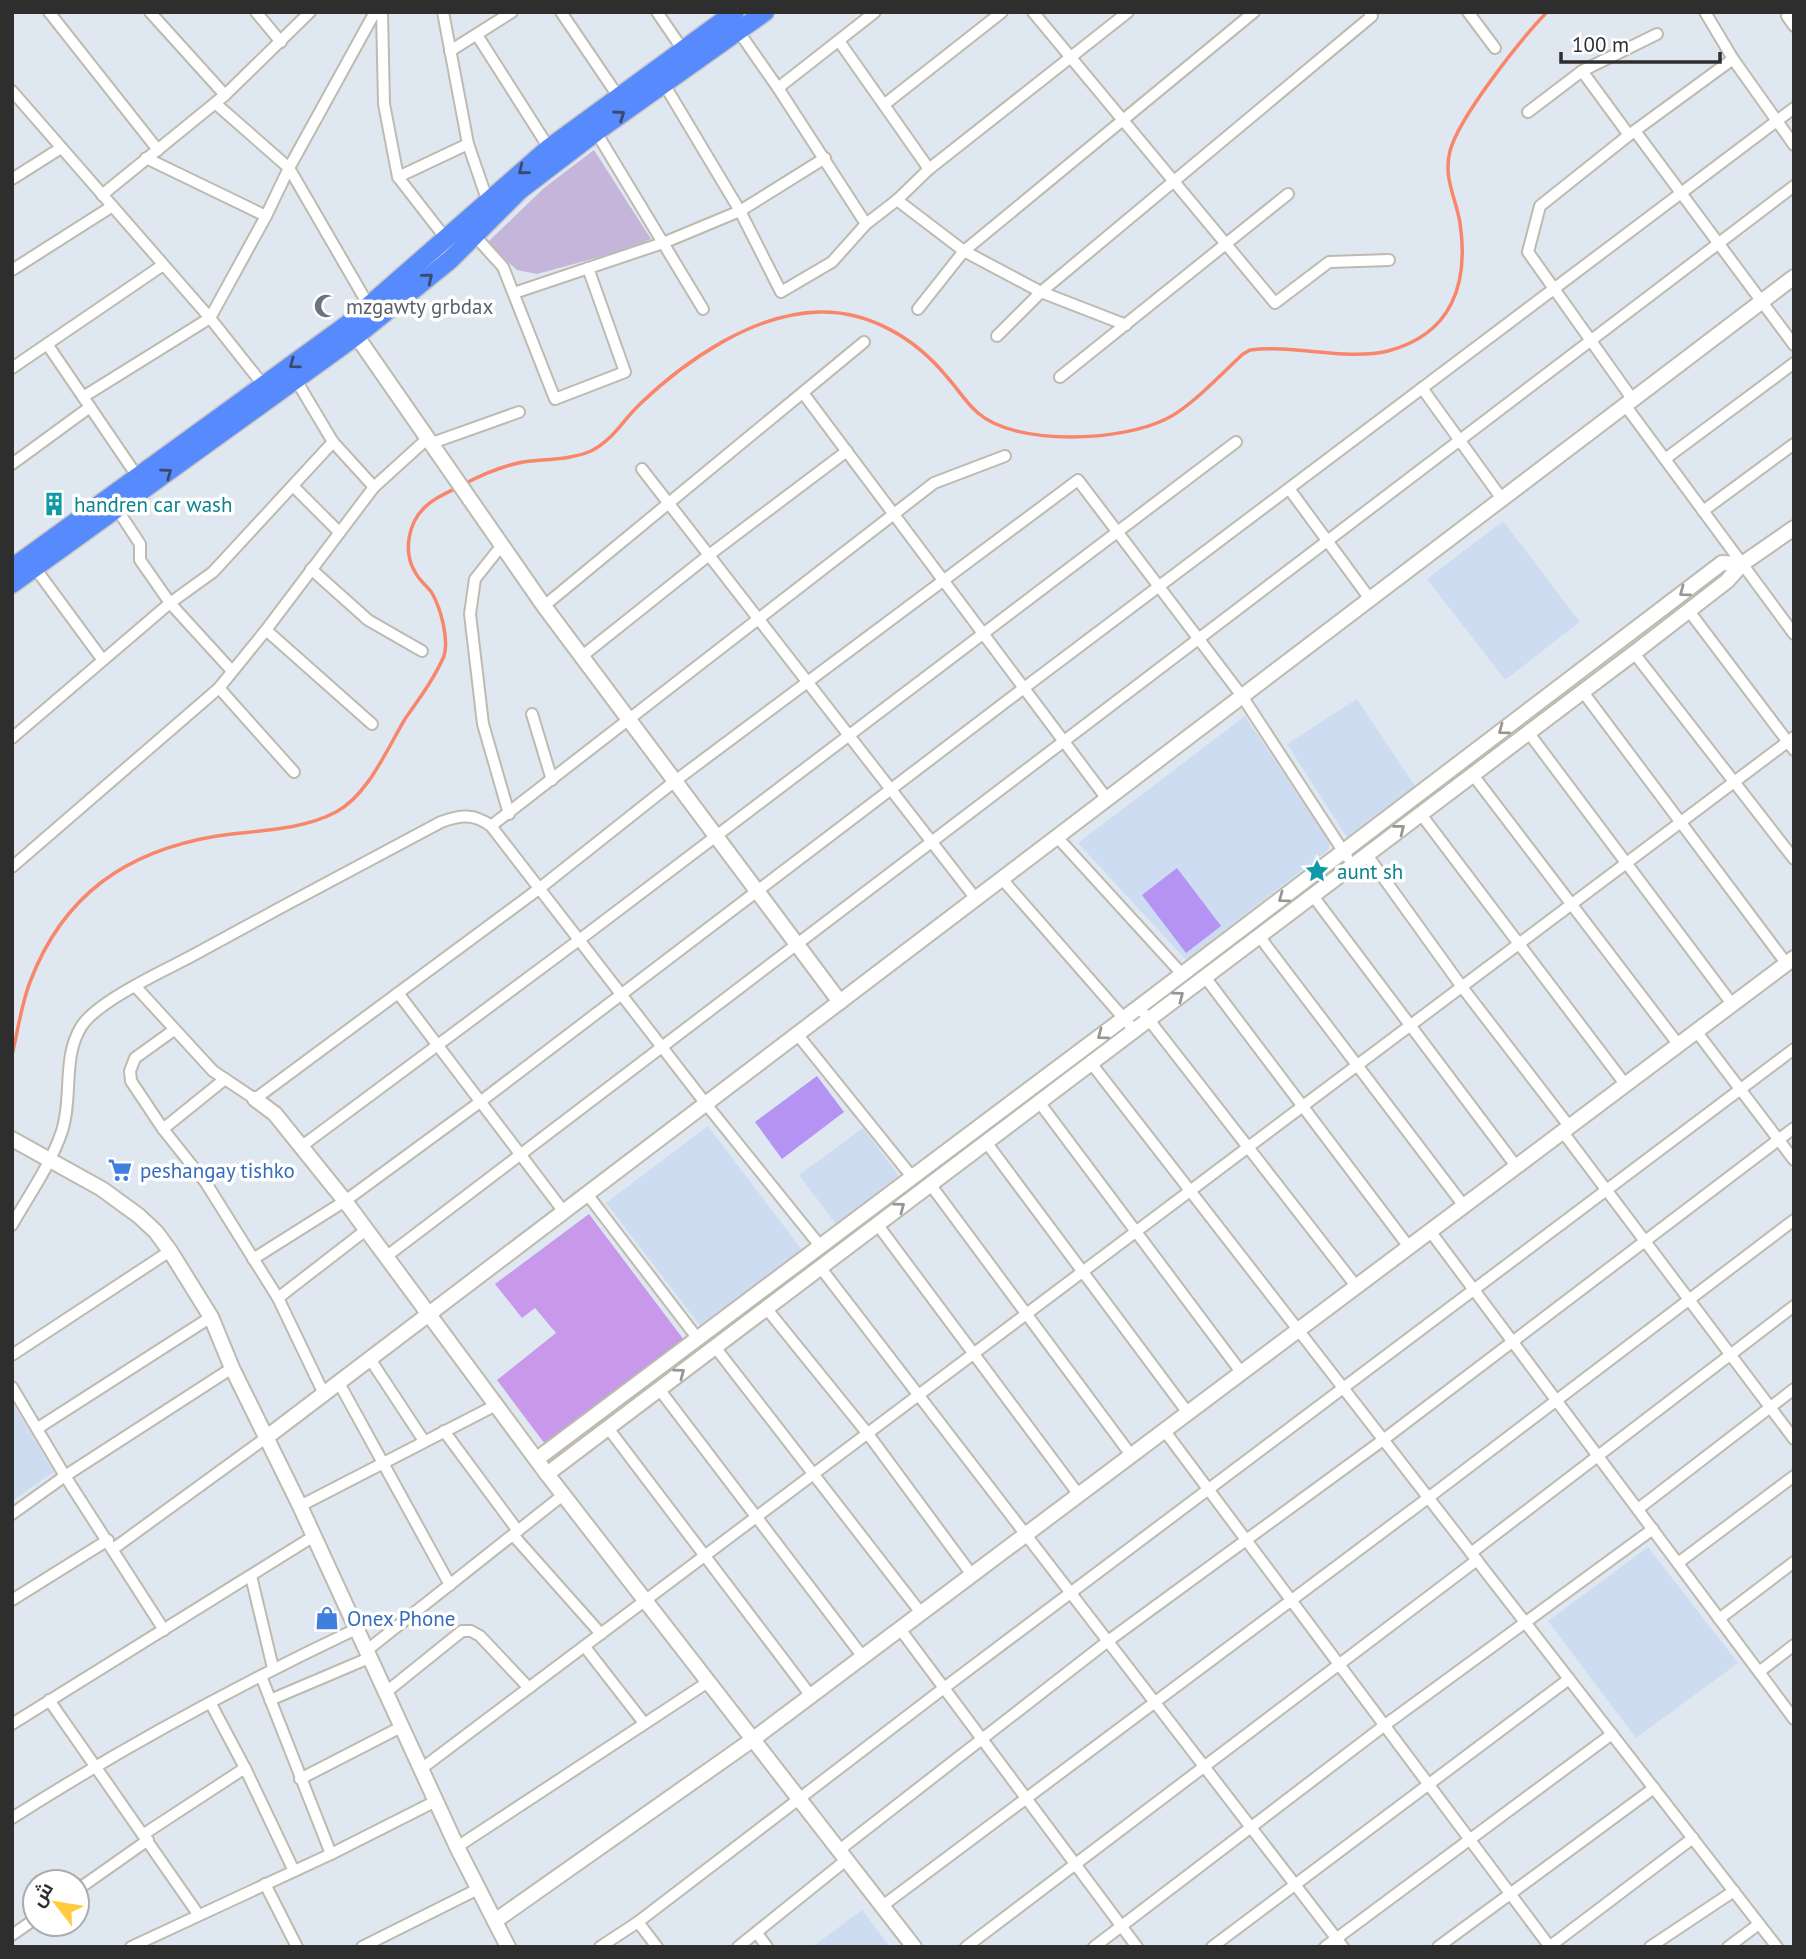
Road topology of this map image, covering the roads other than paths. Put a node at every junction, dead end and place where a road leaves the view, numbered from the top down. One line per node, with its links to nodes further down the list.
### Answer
1 (49, 12): 51 (street)
2 (150, 12): 37 (street)
3 (256, 12): 27 (street)
4 (310, 12): 27 (street)
5 (375, 12): 54 (street)
6 (382, 12): 56 (street)
7 (443, 12): 30 (street)
8 (512, 12): 25 (street)
9 (561, 12): 38 (street)
10 (657, 12): 29 (street)
11 (735, 12): 29 (main road)
12 (765, 12): 23 (main road)
13 (875, 12): 26 (street)
14 (1002, 12): 40 (street)
15 (1033, 12): 31 (street)
16 (1128, 12): 31 (street)
17 (1254, 12): 44 (street)
18 (1369, 12): 58 (street)
19 (1704, 12): 32 (street)
20 (1469, 13): 28 (street)
21 (1787, 16): 22 (street)
22 (1794, 26)
23 (739, 32): 34 (main road); 35 (street)
24 (1657, 34): 33 (street)
25 (477, 35): 30 (street); 50 (street)
26 (839, 41): 35 (street); 40 (street)
27 (281, 42): 37 (street)
28 (1495, 48)
29 (683, 50): 38 (main road)
30 (450, 51): 47 (street)
31 (1072, 59): 44 (street); 55 (street)
32 (1733, 59): 43 (street); 46 (street)
33 (1582, 72): 42 (street); 46 (street)
34 (664, 84): 45 (main road, one-way to 34); 66 (street)
35 (778, 88): 53 (street)
36 (12, 91): 49 (street)
37 (225, 96): 39 (street)
38 (618, 96): 50 (main road)
39 (215, 103): 51 (street); 54 (street)
40 (885, 104): 55 (street)
41 (1794, 108): 43 (street)
42 (1528, 112)
43 (1776, 120): 48 (street); 60 (street)
44 (1123, 121): 58 (street); 74 (street)
45 (596, 132): 69 (main road); 71 (street)
46 (1632, 133): 60 (street); 80 (street)
47 (468, 144): 56 (street); 64 (street)
48 (1794, 145)
49 (61, 148): 57 (street); 62 (street)
50 (550, 148): 64 (main road, one-way to 64)
51 (158, 150): 52 (street)
52 (146, 158): 62 (street); 67 (street)
53 (825, 158): 66 (street); 68 (street)
54 (289, 168): 67 (street); 84 (street)
55 (929, 169): 63 (street)
56 (398, 177): 70 (street)
57 (12, 179)
58 (1174, 183): 73 (street); 81 (street)
59 (1794, 186): 72 (street)
60 (1681, 193): 72 (street); 80 (street)
61 (1288, 194): 73 (street)
62 (102, 195): 65 (street)
63 (897, 200): 68 (street); 74 (street)
64 (488, 202): 70 (main road)
65 (111, 206): 76 (street); 78 (street)
66 (740, 211): 68 (street); 71 (street)
67 (266, 216): 87 (street)
68 (866, 224)
69 (475, 236): 82 (street); 89 (main road, one-way to 69)
70 (447, 240): 84 (main road)
71 (663, 243): 77 (street); 85 (street)
72 (1718, 244): 83 (street); 91 (street)
73 (1226, 245): 75 (street); 88 (street)
74 (964, 251): 81 (street); 86 (street)
75 (1389, 260)
76 (163, 265): 87 (street); 93 (street)
77 (588, 268): 82 (street); 82 (street)
78 (12, 270)
79 (1794, 277): 83 (street)
80 (1553, 289): 91 (street); 100 (street)
81 (1041, 292): 88 (street); 90 (street)
82 (514, 293)
83 (1762, 302): 94 (street); 103 (street)
84 (369, 306): 89 (main road)
85 (703, 309)
86 (918, 309)
87 (210, 318): 99 (street); 102 (street)
88 (1126, 326): 97 (street)
89 (352, 330): 98 (main road); 99 (main road, one-way to 99); 106 (street)
90 (997, 336)
91 (1590, 341): 103 (street); 105 (street)
92 (864, 342): 101 (street)
93 (47, 344): 96 (street); 102 (street)
94 (1794, 345)
95 (1794, 363): 113 (street)
96 (12, 368)
97 (1060, 377)
98 (296, 380): 107 (street); 122 (main road, one-way to 98)
99 (264, 386): 116 (main road)
100 (1422, 388): 105 (street); 119 (street)
101 (803, 393): 111 (street); 121 (street)
102 (86, 402): 114 (street); 116 (street)
103 (1629, 402): 113 (street); 120 (street)
104 (519, 412): 106 (street)
105 (1460, 440): 120 (street); 128 (street)
106 (430, 441): 118 (street); 129 (street)
107 (333, 442): 117 (street); 118 (street)
108 (1236, 442): 127 (street)
109 (1794, 444): 123 (street)
110 (12, 447): 114 (street)
111 (847, 451): 124 (street); 130 (street)
112 (1005, 456): 124 (street)
113 (1665, 459): 123 (street)
114 (16, 461)
115 (642, 469): 121 (street)
116 (137, 476): 132 (main road)
117 (293, 486): 126 (street); 139 (street)
118 (374, 487): 126 (street)
119 (1290, 490): 128 (street); 137 (street)
120 (1502, 499): 138 (street)
121 (668, 503): 130 (street); 140 (street)
122 (117, 509): 133 (main road); 139 (street)
123 (1703, 511): 131 (street)
124 (895, 514): 135 (street); 142 (street)
125 (1793, 529): 131 (street)
126 (339, 532): 134 (street)
127 (1118, 532): 135 (street); 137 (street); 144 (street)
128 (1327, 541): 138 (street); 146 (street)
129 (502, 545): 140 (street); 173 (street)
130 (709, 555): 142 (street); 149 (street)
131 (1742, 564): 141 (street); 145 (street); 179 (street, one-way to 179)
132 (12, 568)
133 (34, 568): 136 (main road); 150 (street)
134 (311, 569): 143 (street); 147 (street)
135 (944, 581): 144 (street); 152 (street)
136 (12, 584)
137 (1160, 586): 146 (street); 154 (street)
138 (1370, 599): 156 (street)
139 (170, 603): 150 (street); 151 (street)
140 (544, 606): 149 (street)
141 (1689, 611): 148 (street); 164 (street)
142 (759, 620): 152 (street); 158 (street)
143 (267, 630): 151 (street); 159 (street)
144 (983, 634): 154 (street); 161 (street)
145 (1794, 634)
146 (1198, 639): 156 (street); 163 (street)
147 (422, 651)
148 (1634, 653): 155 (street); 169 (street)
149 (582, 656): 158 (street)
150 (102, 659): 162 (street)
151 (232, 671): 153 (street)
152 (807, 682): 161 (street); 168 (street)
153 (219, 688): 165 (street); 184 (street)
154 (1024, 688): 163 (street); 170 (street)
155 (1583, 692): 160 (street); 174 (street)
156 (1242, 696): 171 (street); 179 (street)
157 (532, 714): 167 (street)
158 (629, 720): 167 (street); 168 (street)
159 (372, 724)
160 (1528, 732): 166 (street); 182 (street)
161 (849, 736): 170 (street); 176 (street)
162 (12, 738)
163 (1064, 741): 171 (street); 178 (street)
164 (1792, 743): 169 (street)
165 (294, 772)
166 (1473, 775): 172 (street); 190 (street)
167 (552, 780): 173 (street)
168 (675, 781): 176 (street); 186 (street)
169 (1734, 782): 174 (street); 181 (street)
170 (891, 790): 178 (street); 187 (street)
171 (1107, 799): 177 (street)
172 (1420, 813): 180 (street, one-way to 172); 194 (street)
173 (509, 814): 175 (street)
174 (1681, 822): 182 (street); 195 (street)
175 (491, 825): 186 (street); 198 (street)
176 (715, 835): 187 (street); 192 (street)
177 (1057, 837): 185 (street); 196 (street)
178 (932, 842): 189 (street); 193 (street)
179 (1344, 852): 183 (street); 196 (street, one-way to 196)
180 (1367, 855): 183 (street); 199 (street)
181 (1794, 859)
182 (1626, 863): 190 (street); 203 (street)
183 (1353, 866): 188 (street)
184 (12, 867)
185 (1002, 879): 189 (street); 205 (street)
186 (540, 888): 192 (street); 200 (street)
187 (757, 890): 193 (street); 201 (street)
188 (1313, 896): 191 (street); 206 (street)
189 (976, 899): 202 (street)
190 (1572, 904): 194 (street); 210 (street)
191 (1259, 936): 197 (street); 215 (street)
192 (579, 940): 201 (street); 211 (street)
193 (797, 944): 202 (street); 212 (street)
194 (1519, 944): 199 (street); 219 (street)
195 (1790, 960): 203 (street)
196 (1182, 974): 204 (street)
197 (1205, 977): 204 (street, one-way to 197); 225 (street)
198 (135, 986): 207 (street); 235 (street)
199 (1462, 987): 206 (street); 228 (street)
200 (398, 993): 211 (street); 221 (street)
201 (622, 994): 212 (street); 222 (street)
202 (840, 1002): 209 (street)
203 (1732, 1004): 208 (street)
204 (1144, 1013): 205 (street); 233 (street)
205 (1130, 1024): 214 (street); 216 (street, one-way to 216)
206 (1410, 1025): 215 (street); 237 (street)
207 (174, 1030): 217 (street); 227 (street)
208 (1696, 1031): 210 (street); 220 (street)
209 (797, 1034): 224 (street); 238 (street)
210 (1678, 1044): 219 (street)
211 (438, 1046): 222 (street); 232 (street)
212 (663, 1046): 224 (street); 234 (street)
213 (1794, 1049): 220 (street)
214 (1091, 1063): 218 (street); 240 (street)
215 (1357, 1066): 225 (street); 244 (street)
216 (1056, 1070): 218 (street); 238 (street)
217 (225, 1079): 221 (street); 227 (street)
218 (1065, 1083): 223 (street)
219 (1625, 1084): 228 (street)
220 (1740, 1090): 230 (street); 241 (street)
221 (256, 1099): 232 (street)
222 (480, 1101): 234 (street); 243 (street)
223 (1039, 1102): 231 (street); 251 (street)
224 (706, 1104): 242 (street); 253 (street)
225 (1303, 1107): 233 (street); 254 (street)
226 (1794, 1128): 230 (street)
227 (163, 1129): 257 (street)
228 (1565, 1129): 237 (street); 241 (street)
229 (12, 1139): 235 (street)
230 (1778, 1140): 236 (street); 252 (street)
231 (986, 1142): 239 (street); 259 (street)
232 (302, 1146): 243 (street)
233 (1248, 1147): 240 (street); 260 (street)
234 (520, 1154): 245 (street); 256 (street)
235 (50, 1158): 248 (street); 255 (street)
236 (1794, 1160)
237 (1516, 1166): 244 (street)
238 (913, 1178): 253 (street)
239 (930, 1184): 247 (street, one-way to 239); 267 (street)
240 (1190, 1191): 251 (street); 269 (street)
241 (1606, 1191): 252 (street); 261 (street)
242 (587, 1194): 245 (street); 270 (street)
243 (345, 1201): 249 (street); 257 (street)
244 (1464, 1206): 250 (street)
245 (564, 1212): 266 (street)
246 (1794, 1220): 263 (street)
247 (877, 1224): 258 (street); 273 (street)
248 (12, 1225)
249 (366, 1230): 256 (street); 262 (street)
250 (1430, 1231): 254 (street); 261 (street)
251 (1135, 1233): 259 (street); 278 (street)
252 (1644, 1241): 263 (street); 271 (street)
253 (821, 1247): 270 (street)
254 (1409, 1247): 260 (street)
255 (170, 1251): 268 (street); 275 (street)
256 (387, 1256): 266 (street)
257 (253, 1259): 262 (street)
258 (820, 1267): 265 (street); 285 (street)
259 (1083, 1272): 267 (street); 289 (street)
260 (1356, 1286): 269 (street)
261 (1474, 1290): 271 (street); 281 (street)
262 (278, 1298): 284 (street)
263 (1689, 1300): 274 (street); 286 (street)
264 (1794, 1306): 274 (street)
265 (766, 1308): 272 (street); 294 (street)
266 (429, 1315): 276 (street); 287 (street)
267 (1026, 1315): 273 (street); 299 (street)
268 (211, 1317): 277 (street); 290 (street)
269 (1298, 1331): 278 (street); 281 (street)
270 (698, 1339): 301 (street)
271 (1513, 1341): 286 (street); 297 (street)
272 (715, 1346): 282 (street, one-way to 272); 304 (street)
273 (973, 1354): 285 (street); 309 (street)
274 (1730, 1354): 288 (street); 300 (street)
275 (12, 1355)
276 (370, 1359): 279 (street); 298 (street)
277 (232, 1368): 295 (street); 305 (street)
278 (1241, 1373): 289 (street)
279 (338, 1383): 284 (street); 302 (street)
280 (12, 1387): 290 (street)
281 (1343, 1388): 297 (street); 307 (street)
282 (659, 1389): 291 (street); 314 (street)
283 (1794, 1389): 288 (street)
284 (324, 1394): 295 (street)
285 (919, 1395): 294 (street); 317 (street)
286 (1556, 1399): 300 (street); 310 (street)
287 (496, 1405): 293 (street); 301 (street)
288 (1770, 1407): 296 (street); 312 (street)
289 (1188, 1413): 292 (street)
290 (38, 1428): 305 (street)
291 (608, 1428): 303 (street); 321 (street)
292 (1164, 1430): 299 (street); 307 (street)
293 (444, 1431): 298 (street); 316 (street)
294 (868, 1434): 304 (street); 325 (street)
295 (267, 1437): 311 (street); 320 (street)
296 (1794, 1439)
297 (1383, 1440): 310 (street); 319 (street)
298 (424, 1441): 302 (street)
299 (1131, 1455): 309 (street)
300 (1598, 1456): 312 (street); 322 (street)
301 (537, 1459): 303 (street)
302 (383, 1463): 311 (street); 327 (street)
303 (547, 1474): 308 (street)
304 (813, 1475): 314 (street); 332 (street)
305 (65, 1476): 313 (street); 320 (street)
306 (1794, 1476): 324 (street)
307 (1209, 1490): 319 (street); 328 (street)
308 (563, 1494): 316 (street); 331 (street)
309 (1079, 1495): 317 (street)
310 (1428, 1497): 322 (street); 329 (street)
311 (300, 1506): 318 (street)
312 (1638, 1508): 315 (street)
313 (12, 1514)
314 (757, 1517): 321 (street); 343 (street)
315 (1653, 1529): 324 (street); 334 (street)
316 (515, 1533): 327 (street); 338 (street)
317 (1026, 1534): 325 (street); 328 (street)
318 (314, 1536): 326 (street); 335 (street)
319 (1247, 1541): 329 (street); 339 (street)
320 (110, 1545): 330 (street); 337 (street)
321 (705, 1556): 331 (street); 353 (street)
322 (1474, 1557): 334 (street); 344 (street)
323 (1794, 1562): 333 (street)
324 (1678, 1563): 333 (street)
325 (972, 1575): 332 (street)
326 (251, 1576): 337 (street); 345 (street)
327 (450, 1585): 342 (street)
328 (1072, 1594): 339 (street); 351 (street)
329 (1290, 1599): 344 (street); 356 (street)
330 (12, 1600)
331 (647, 1600): 338 (street); 349 (street)
332 (921, 1613): 336 (street)
333 (1719, 1619): 346 (street)
334 (1525, 1623): 348 (street); 361 (street)
335 (356, 1629): 342 (street); 345 (street)
336 (900, 1629): 343 (street); 351 (street)
337 (164, 1630): 354 (street)
338 (601, 1634): 341 (street)
339 (1108, 1641): 356 (street); 364 (street)
340 (1794, 1645): 346 (street)
341 (585, 1647): 350 (street); 359 (street)
342 (368, 1654): 352 (street); 355 (street)
343 (863, 1657): 353 (street)
344 (1339, 1665): 361 (street); 367 (street)
345 (273, 1668): 347 (street)
346 (1759, 1672): 358 (street)
347 (261, 1676): 355 (street); 357 (street)
348 (1569, 1679): 363 (street); 371 (street)
349 (708, 1682): 359 (street); 365 (street)
350 (529, 1688): 352 (street); 369 (street)
351 (944, 1688): 364 (street); 374 (street)
352 (385, 1693): 362 (street)
353 (811, 1696): 365 (street)
354 (49, 1700): 360 (street); 366 (street)
355 (270, 1700): 370 (street)
356 (1154, 1701): 367 (street); 373 (street)
357 (211, 1704): 366 (street); 368 (street)
358 (1794, 1719)
359 (644, 1723): 381 (street)
360 (12, 1724)
361 (1385, 1725): 371 (street); 377 (street)
362 (401, 1727): 369 (street); 370 (street)
363 (1612, 1734): 372 (street); 380 (street)
364 (981, 1738): 373 (street); 383 (street)
365 (752, 1740): 374 (street); 394 (street)
366 (94, 1766): 376 (street); 378 (street)
367 (1205, 1767): 377 (street); 384 (street)
368 (245, 1768): 378 (street); 385 (street)
369 (421, 1769): 375 (street)
370 (300, 1779): 382 (street)
371 (1429, 1784): 380 (street); 388 (street)
372 (1654, 1787): 379 (street); 391 (street)
373 (1026, 1797): 384 (street); 392 (street)
374 (798, 1799): 383 (street); 395 (street)
375 (436, 1801): 381 (street); 382 (street)
376 (12, 1818)
377 (1251, 1827): 388 (street); 397 (street)
378 (146, 1837): 386 (street); 393 (street)
379 (1693, 1838): 390 (street); 415 (street)
380 (1469, 1839): 391 (street); 399 (street)
381 (457, 1847): 389 (street)
382 (331, 1854): 385 (street)
383 (841, 1856): 392 (street); 398 (street)
384 (1076, 1865): 397 (street); 409 (street)
385 (294, 1871): 387 (street)
386 (91, 1879)
387 (265, 1884): 393 (street); 402 (street)
388 (1295, 1884): 399 (street); 412 (street)
389 (478, 1889): 394 (street); 403 (street)
390 (1734, 1891): 396 (street); 416 (street)
391 (1510, 1894): 414 (street); 415 (street)
392 (881, 1906): 408 (street)
393 (198, 1914): 401 (street)
394 (495, 1921): 400 (street)
395 (638, 1923): 404 (street); 405 (street)
396 (1759, 1924): 417 (street); 418 (street)
397 (1121, 1926): 410 (street); 411 (street)
398 (757, 1933): 406 (street); 407 (street)
399 (1340, 1942): 413 (street)
400 (507, 1946)
401 (131, 1947)
402 (297, 1947)
403 (362, 1947)
404 (600, 1947)
405 (657, 1947)
406 (738, 1947)
407 (767, 1947)
408 (914, 1947)
409 (966, 1947)
410 (1094, 1947)
411 (1137, 1947)
412 (1212, 1947)
413 (1325, 1947)
414 (1438, 1947)
415 (1550, 1947)
416 (1650, 1947)
417 (1728, 1947)
418 (1777, 1947)

